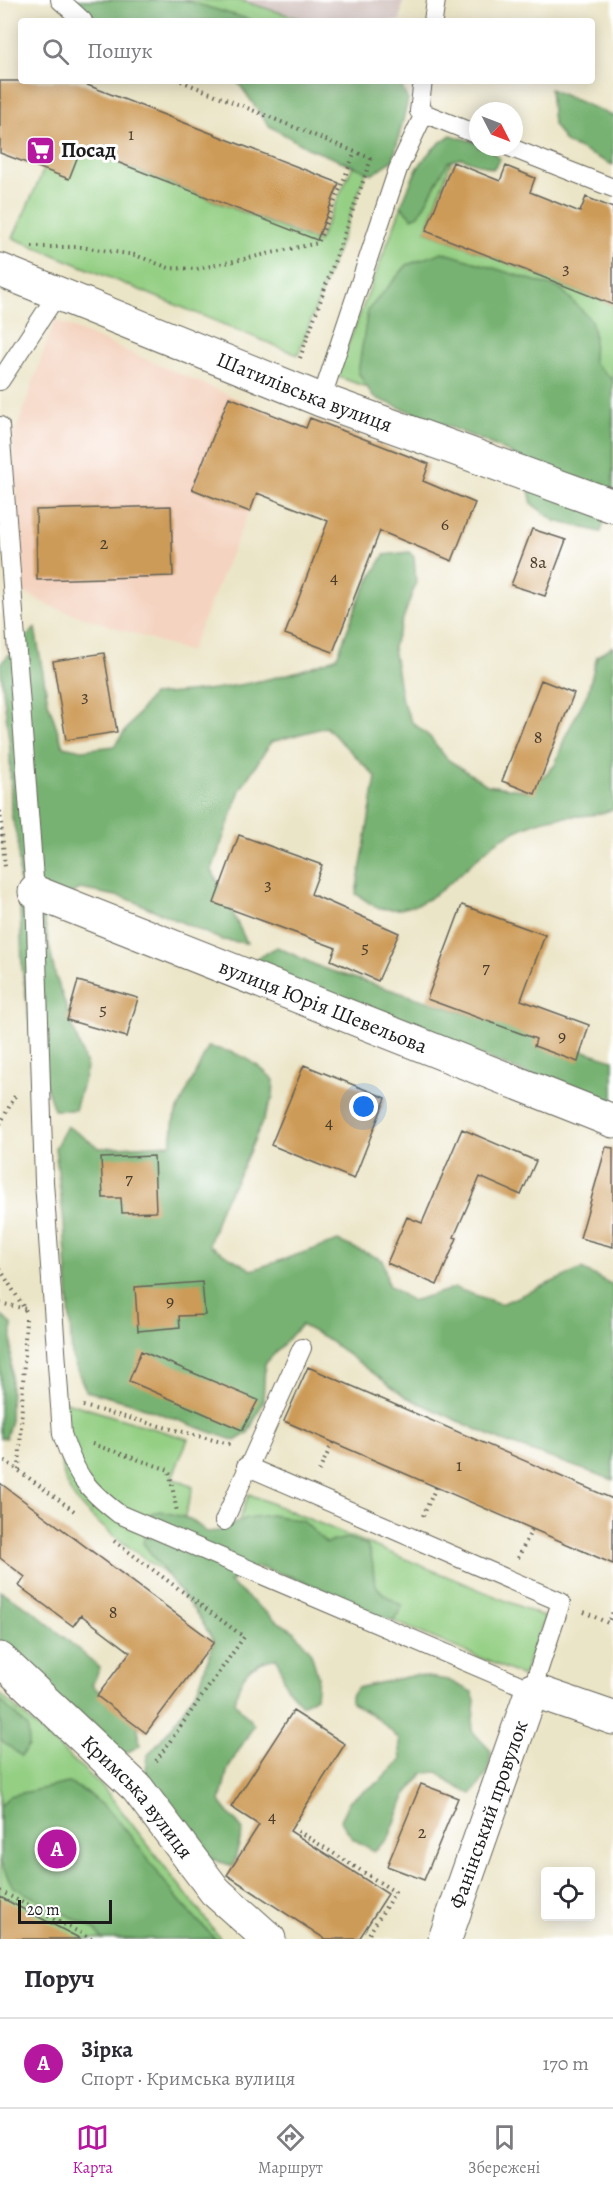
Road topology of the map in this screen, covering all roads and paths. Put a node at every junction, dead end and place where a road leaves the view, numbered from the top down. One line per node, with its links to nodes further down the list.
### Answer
1 (60, 0): 3 (lane)
2 (436, 0): 4 (lane)
3 (80, 18)
4 (433, 18)
5 (189, 84): 9 (path)
6 (423, 84): 7 (lane)
7 (424, 114): 8 (lane); 12 (lane)
8 (469, 132)
9 (355, 152): 11 (path); 14 (path)
10 (523, 153): 13 (lane)
11 (372, 158): 12 (path); 17 (path)
12 (398, 170): 19 (lane)
13 (613, 188)
14 (22, 247)
15 (0, 270): 16 (street, Шатилівська вулиця)
16 (58, 293): 18 (lane); 19 (street, Шатилівська вулиця)
17 (299, 358)
18 (0, 381)
19 (321, 400): 21 (street, Шатилівська вулиця)
20 (0, 426): 22 (lane)
21 (613, 506)
22 (7, 622): 23 (lane)
23 (34, 892): 24 (street, вулиця Юрія Шевельова); 29 (lane)
24 (613, 1121)
25 (0, 1269): 27 (path)
26 (0, 1303): 27 (path)
27 (27, 1310): 34 (path)
28 (302, 1348): 33 (lane)
29 (59, 1400): 30 (lane); 33 (path)
30 (63, 1434): 42 (lane); 42 (path)
31 (333, 1442): 36 (path)
32 (0, 1457): 34 (path)
33 (251, 1458): 36 (lane); 38 (lane)
34 (19, 1471): 37 (path)
35 (436, 1487): 40 (path)
36 (308, 1493): 40 (lane)
37 (85, 1520)
38 (224, 1521)
39 (532, 1529): 43 (path)
40 (413, 1538): 43 (lane)
41 (113, 1541): 49 (path)
42 (196, 1547): 47 (lane)
43 (508, 1579): 44 (lane)
44 (561, 1602): 45 (path); 47 (lane)
45 (613, 1612)
46 (0, 1659): 49 (street, Кримська вулиця)
47 (532, 1689): 48 (street); 55 (street, Фанінський провулок)
48 (613, 1718)
49 (137, 1788): 53 (street, Кримська вулиця)
50 (297, 1832): 54 (path)
51 (0, 1891): 52 (path)
52 (92, 1939)
53 (269, 1939)
54 (366, 1939)
55 (445, 1939)

